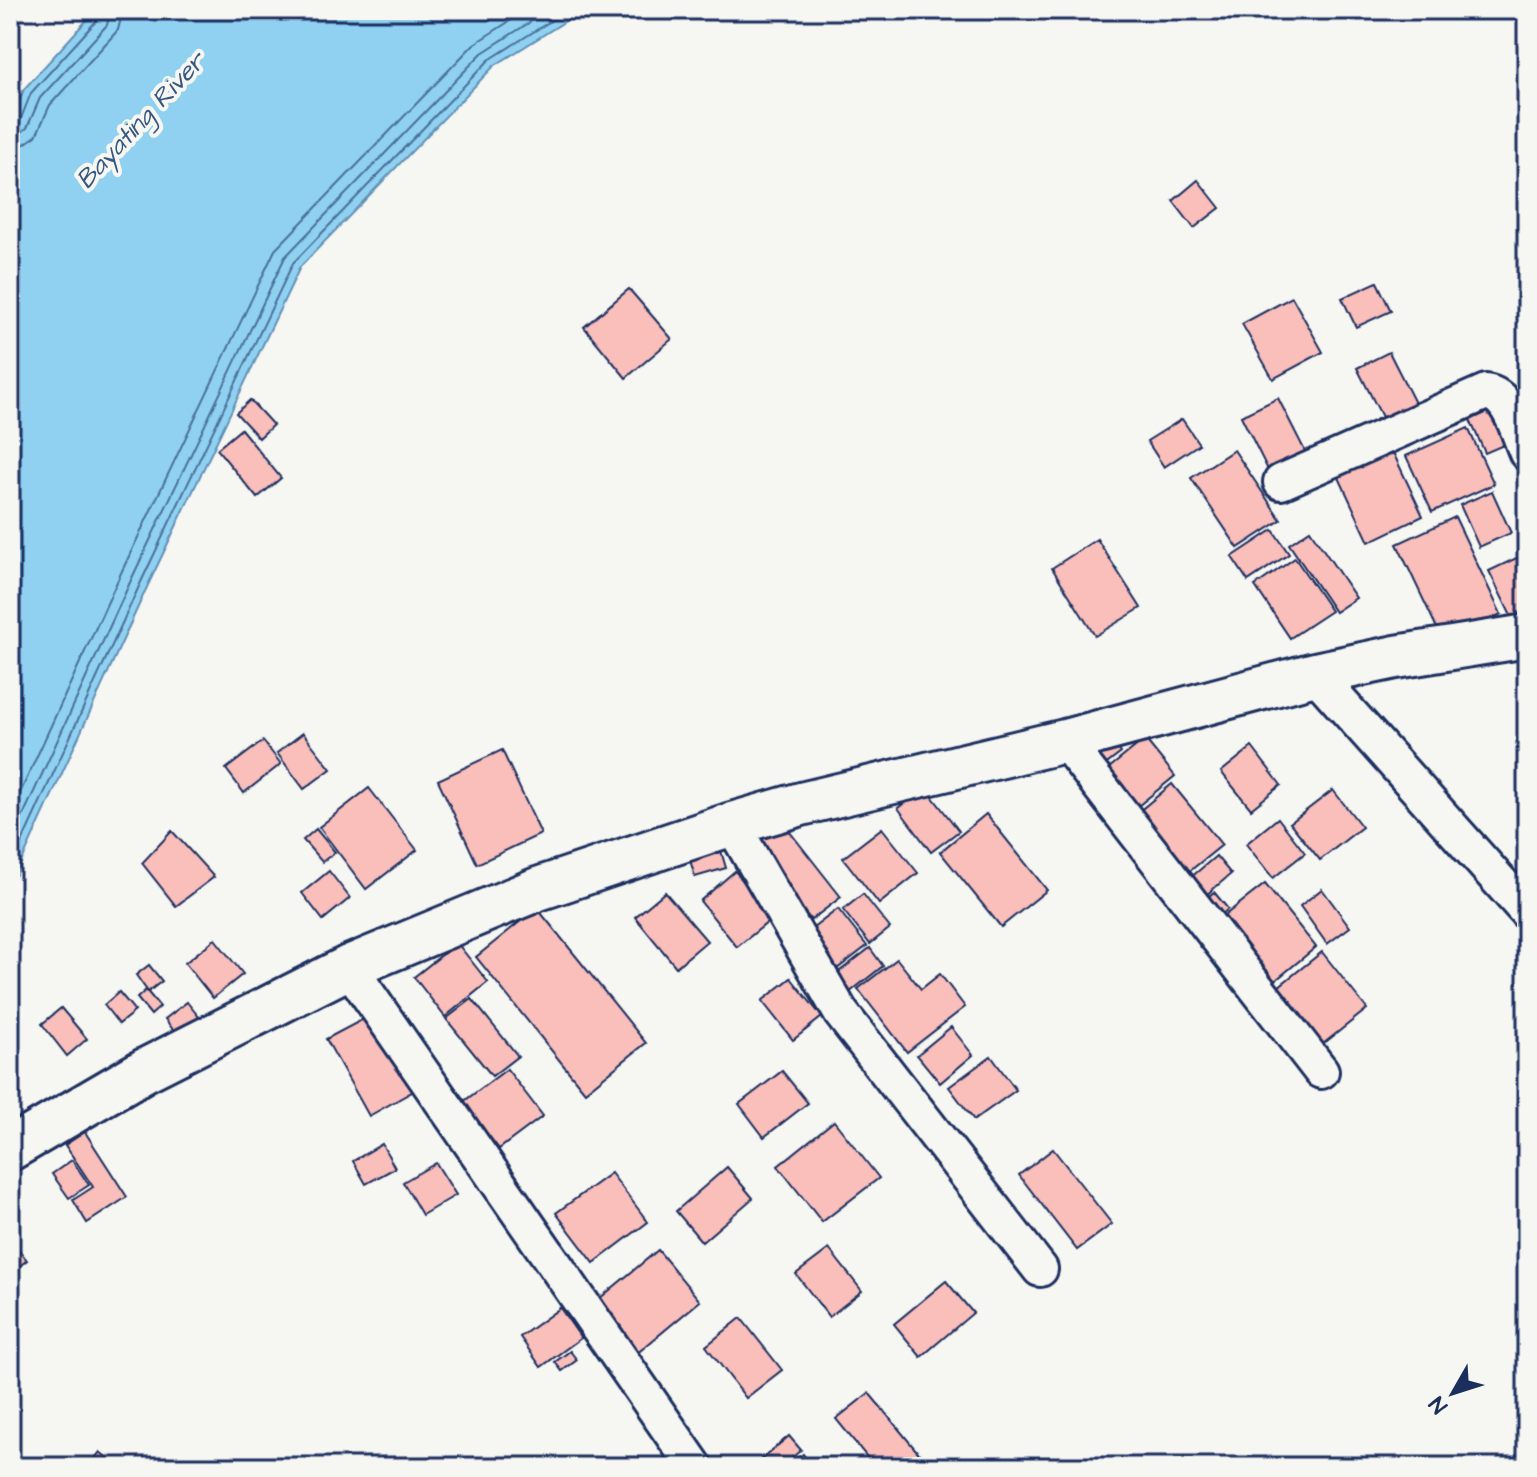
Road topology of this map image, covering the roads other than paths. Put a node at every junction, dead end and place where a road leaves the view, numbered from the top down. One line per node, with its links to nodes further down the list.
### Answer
1 (1527, 453): 2 (street)
2 (1281, 482)
3 (1527, 636): 4 (street)
4 (1315, 674): 5 (street); 7 (street)
5 (1065, 741): 6 (street); 9 (street)
6 (732, 824): 8 (street); 11 (street)
7 (1527, 912)
8 (349, 967): 10 (street); 12 (street)
9 (1321, 1071)
10 (10, 1149)
11 (1040, 1269)
12 (695, 1467)

